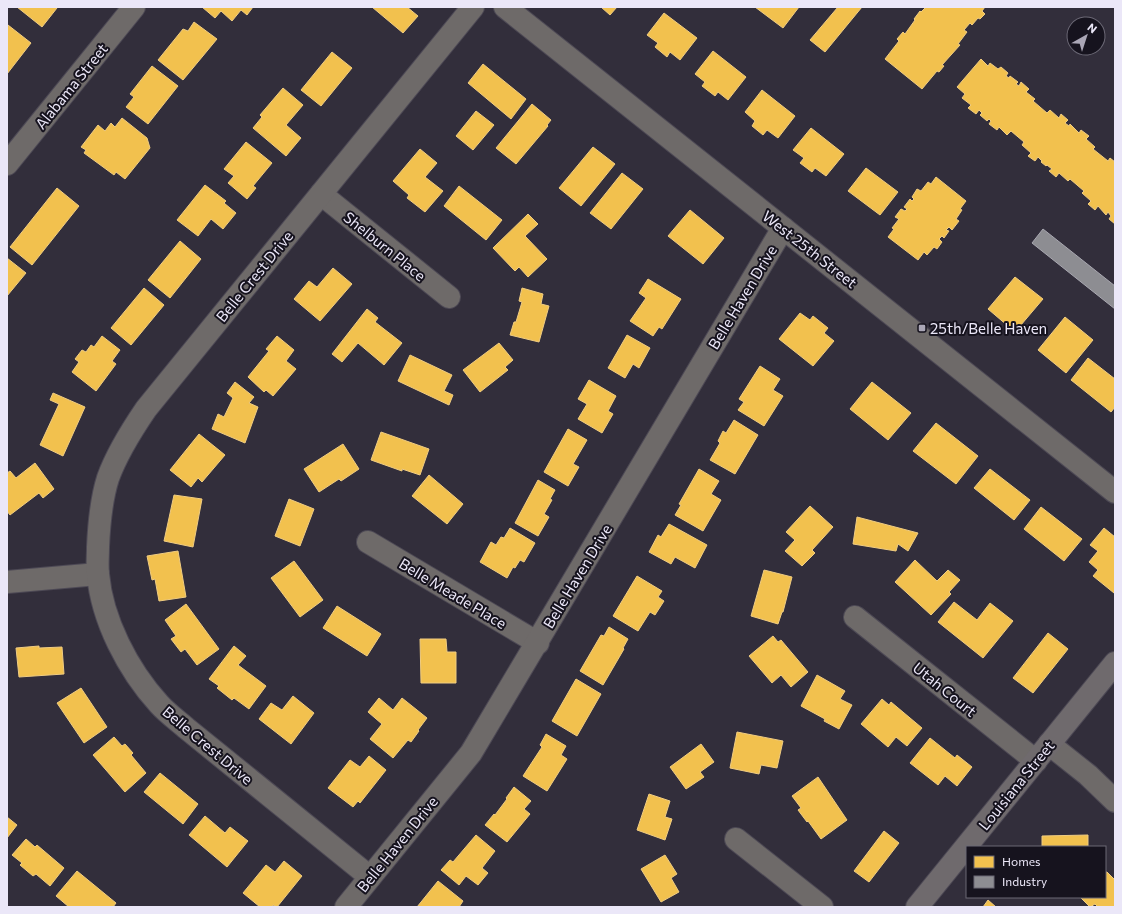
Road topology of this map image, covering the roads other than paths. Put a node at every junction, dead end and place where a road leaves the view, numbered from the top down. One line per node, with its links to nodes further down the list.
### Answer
1 (134, 7): 4 (street, Alabama Street)
2 (472, 7): 5 (street, Belle Crest Drive)
3 (506, 7): 6 (street, West 25th Street)
4 (7, 164)
5 (321, 194): 7 (street, Shelburn Place); 10 (street, Belle Crest Drive)
6 (784, 228): 8 (street, West 25th Street); 13 (street, Belle Haven Drive)
7 (449, 297)
8 (1115, 492)
9 (368, 542): 13 (street, Belle Meade Place)
10 (98, 574): 11 (street); 21 (street, Belle Crest Drive)
11 (7, 582)
12 (855, 617): 16 (street, Utah Court)
13 (538, 643): 21 (street, Belle Haven Drive)
14 (1115, 663): 15 (main road, Louisiana Street)
15 (1049, 744): 16 (main road, Louisiana Street); 17 (street)
16 (1036, 761): 19 (main road, Louisiana Street)
17 (1115, 801)
18 (736, 839): 23 (street)
19 (967, 846)
20 (966, 847): 24 (main road, Louisiana Street)
21 (370, 877): 22 (street, Belle Haven Drive)
22 (346, 907)
23 (822, 907)
24 (917, 907)

